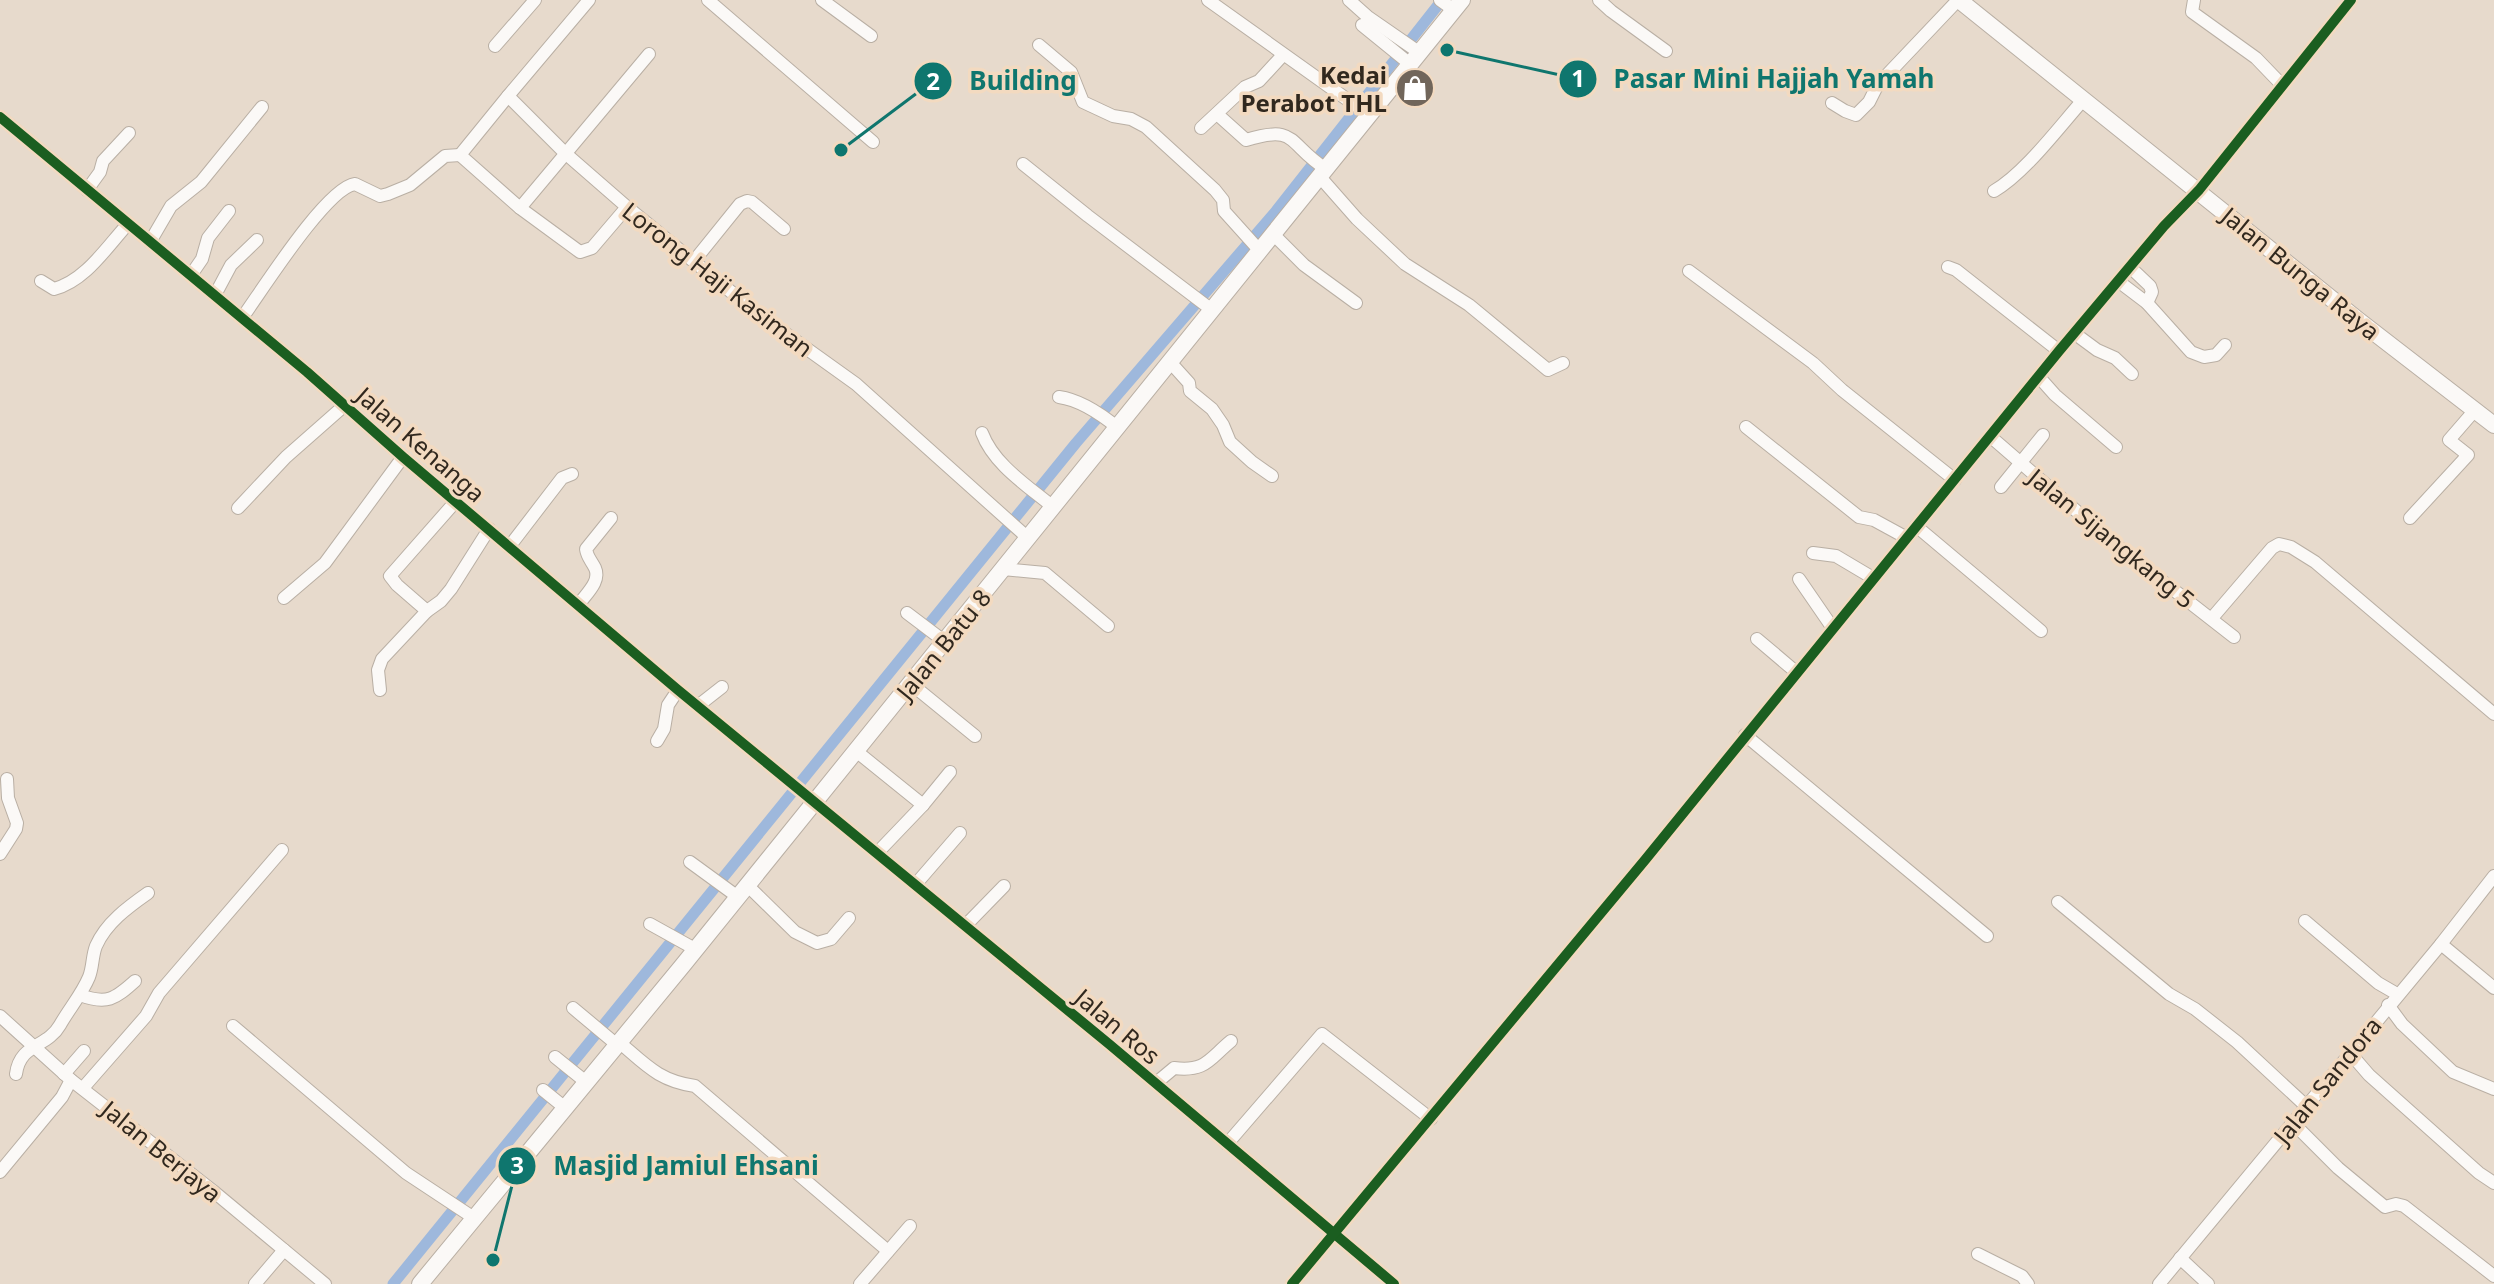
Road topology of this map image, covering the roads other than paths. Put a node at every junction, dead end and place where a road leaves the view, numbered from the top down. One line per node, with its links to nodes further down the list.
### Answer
1 (535, 0): 14 (street)
2 (589, 0): 20 (street)
3 (708, 0): 29 (street)
4 (822, 0): 12 (street)
5 (1208, 0): 18 (street)
6 (1349, 0): 16 (street)
7 (1599, 0): 15 (street)
8 (1958, 0): 21 (street, Jalan Bunga Raya); 22 (street)
9 (2194, 0): 19 (street)
10 (2343, 3): 19 (street)
11 (1450, 4): 16 (street, Jalan Batu 8)
12 (871, 36)
13 (1039, 45): 45 (street)
14 (495, 46)
15 (1666, 51)
16 (1407, 53): 24 (street, Jalan Batu 8)
17 (649, 54): 30 (street)
18 (1283, 55): 24 (street); 25 (street)
19 (2282, 85): 35 (street)
20 (508, 96): 30 (street, Lorong Haji Kasiman); 31 (street)
21 (2084, 99): 35 (street, Jalan Bunga Raya); 36 (street)
22 (1832, 103)
23 (262, 107): 44 (street)
24 (1367, 113): 33 (street, Jalan Batu 8)
25 (1217, 114): 27 (street); 33 (street)
26 (0, 117): 34 (street, Jalan Kenanga)
27 (1201, 128)
28 (129, 133): 34 (street)
29 (873, 142)
30 (565, 153): 37 (street, Lorong Haji Kasiman); 38 (street)
31 (460, 155): 38 (street); 57 (street)
32 (1023, 164): 56 (street)
33 (1321, 170): 42 (street, Jalan Batu 8); 62 (street)
34 (87, 190): 40 (street, Jalan Kenanga)
35 (2199, 190): 48 (street); 67 (street, Jalan Bunga Raya)
36 (1994, 191)
37 (627, 207): 38 (street); 46 (street, Lorong Haji Kasiman)
38 (520, 208)
39 (229, 211): 50 (street)
40 (127, 225): 44 (street, Jalan Kenanga); 51 (street)
41 (784, 229): 46 (street)
42 (1273, 234): 45 (street, Jalan Batu 8); 54 (street)
43 (257, 240): 53 (street)
44 (150, 242): 50 (street, Jalan Kenanga)
45 (1258, 248): 56 (street, Jalan Batu 8)
46 (694, 261): 88 (street, Lorong Haji Kasiman)
47 (1948, 267): 60 (street)
48 (2130, 267): 52 (street); 55 (street)
49 (1689, 271): 79 (street)
50 (191, 275): 53 (street, Jalan Kenanga)
51 (41, 281)
52 (2118, 281): 55 (street); 58 (street)
53 (215, 295): 57 (street, Jalan Kenanga)
54 (1356, 303)
55 (2147, 303): 59 (street)
56 (1208, 306): 61 (street, Jalan Batu 8)
57 (242, 318): 66 (street, Jalan Kenanga)
58 (2074, 333): 60 (street); 63 (street)
59 (2225, 345)
60 (2059, 351): 64 (street)
61 (1170, 362): 68 (street, Jalan Batu 8); 78 (street)
62 (1563, 363)
63 (2132, 374)
64 (2039, 377): 73 (street); 74 (street)
65 (1059, 397): 68 (street)
66 (345, 405): 75 (street, Jalan Kenanga); 83 (street)
67 (2475, 410): 69 (street, Jalan Bunga Raya); 85 (street)
68 (1107, 419): 82 (street, Jalan Batu 8)
69 (2494, 425)
70 (1746, 427): 89 (street)
71 (982, 433): 82 (street)
72 (2043, 435): 76 (street)
73 (1991, 437): 76 (street, Jalan Sijangkang 5); 79 (street)
74 (2116, 447)
75 (403, 457): 81 (street, Jalan Kenanga); 95 (street)
76 (2021, 464): 80 (street); 99 (street, Jalan Sijangkang 5)
77 (572, 474): 90 (street)
78 (1272, 476)
79 (1955, 480): 86 (street)
80 (2001, 487)
81 (456, 501): 87 (street, Jalan Kenanga); 97 (street)
82 (1047, 503): 88 (street, Jalan Batu 8)
83 (238, 508)
84 (611, 518): 96 (street)
85 (2410, 518)
86 (1916, 526): 89 (street); 102 (street)
87 (489, 529): 90 (street, Jalan Kenanga); 97 (street)
88 (1023, 534): 92 (street, Jalan Batu 8)
89 (1907, 538): 93 (street)
90 (509, 547): 96 (street, Jalan Kenanga)
91 (1813, 553): 93 (street)
92 (1003, 569): 100 (street); 104 (street, Jalan Batu 8)
93 (1873, 578): 101 (street)
94 (1799, 579): 101 (street)
95 (284, 598)
96 (579, 604): 110 (street, Jalan Kenanga)
97 (427, 611): 109 (street)
98 (907, 613): 104 (street)
99 (2212, 618): 103 (street, Jalan Sijangkang 5); 112 (street)
100 (1108, 626)
101 (1832, 627): 106 (street)
102 (2041, 631)
103 (2234, 637)
104 (939, 638): 107 (street, Jalan Batu 8)
105 (1757, 639): 106 (street)
106 (1796, 672): 113 (street)
107 (910, 683): 114 (street); 116 (street, Jalan Batu 8)
108 (722, 687): 111 (street)
109 (380, 690)
110 (678, 690): 111 (street, Jalan Kenanga); 115 (street)
111 (699, 705): 119 (street, Jalan Kenanga)
112 (2494, 714)
113 (1745, 735): 136 (street); 160 (street)
114 (975, 736)
115 (657, 741)
116 (856, 751): 119 (street, Jalan Batu 8); 120 (street)
117 (950, 772): 120 (street)
118 (7, 779): 124 (street)
119 (811, 799): 123 (street, Jalan Ros); 129 (street, Jalan Batu 8)
120 (923, 805): 123 (street)
121 (960, 833): 127 (street)
122 (282, 850): 157 (street)
123 (878, 852): 127 (street, Jalan Ros)
124 (0, 854)
125 (690, 862): 129 (street)
126 (2494, 876): 137 (street, Jalan Sandora)
127 (915, 885): 135 (street, Jalan Ros)
128 (1004, 886): 135 (street)
129 (738, 891): 132 (street); 138 (street, Jalan Batu 8)
130 (148, 893): 142 (street)
131 (2058, 902): 159 (street)
132 (849, 918)
133 (2305, 921): 141 (street)
134 (650, 924): 138 (street)
135 (965, 926): 156 (street, Jalan Ros)
136 (1987, 936)
137 (2441, 944): 140 (street); 141 (street, Jalan Sandora)
138 (690, 945): 147 (street, Jalan Batu 8)
139 (135, 981): 142 (street)
140 (2494, 988)
141 (2397, 994): 143 (street, Jalan Sandora)
142 (80, 995): 149 (street)
143 (2388, 1005): 151 (street, Jalan Sandora); 158 (street)
144 (573, 1008): 147 (street)
145 (0, 1016): 149 (street, Jalan Berjaya)
146 (233, 1026): 165 (street)
147 (613, 1040): 155 (street, Jalan Batu 8); 169 (street)
148 (1231, 1041): 156 (street)
149 (32, 1045): 153 (street); 154 (street, Jalan Berjaya)
150 (84, 1051): 154 (street)
151 (2350, 1053): 159 (street, Jalan Sandora); 164 (street)
152 (555, 1057): 155 (street)
153 (16, 1074)
154 (68, 1077): 157 (street, Jalan Berjaya); 163 (street)
155 (581, 1078): 165 (street, Jalan Batu 8)
156 (1156, 1083): 162 (street, Jalan Ros)
157 (83, 1088): 168 (street, Jalan Berjaya)
158 (2494, 1089)
159 (2305, 1105): 161 (street, Jalan Sandora)
160 (1431, 1119): 162 (street); 167 (street)
161 (2293, 1123): 171 (street, Jalan Sandora); 172 (street)
162 (1227, 1144): 167 (street, Jalan Ros)
163 (0, 1172)
164 (2494, 1183)
165 (468, 1214): 175 (street, Jalan Batu 8)
166 (910, 1226): 169 (street)
167 (1335, 1235): 177 (street); 178 (street, Jalan Ros)
168 (284, 1250): 173 (street); 174 (street, Jalan Berjaya)
169 (888, 1251): 176 (street)
170 (1978, 1254): 179 (street)
171 (2180, 1258): 180 (street, Jalan Sandora); 181 (street)
172 (2494, 1276)
173 (255, 1284)
174 (325, 1284)
175 (420, 1284)
176 (860, 1284)
177 (1292, 1284)
178 (1394, 1284)
179 (2028, 1284)
180 (2159, 1284)
181 (2208, 1284)

